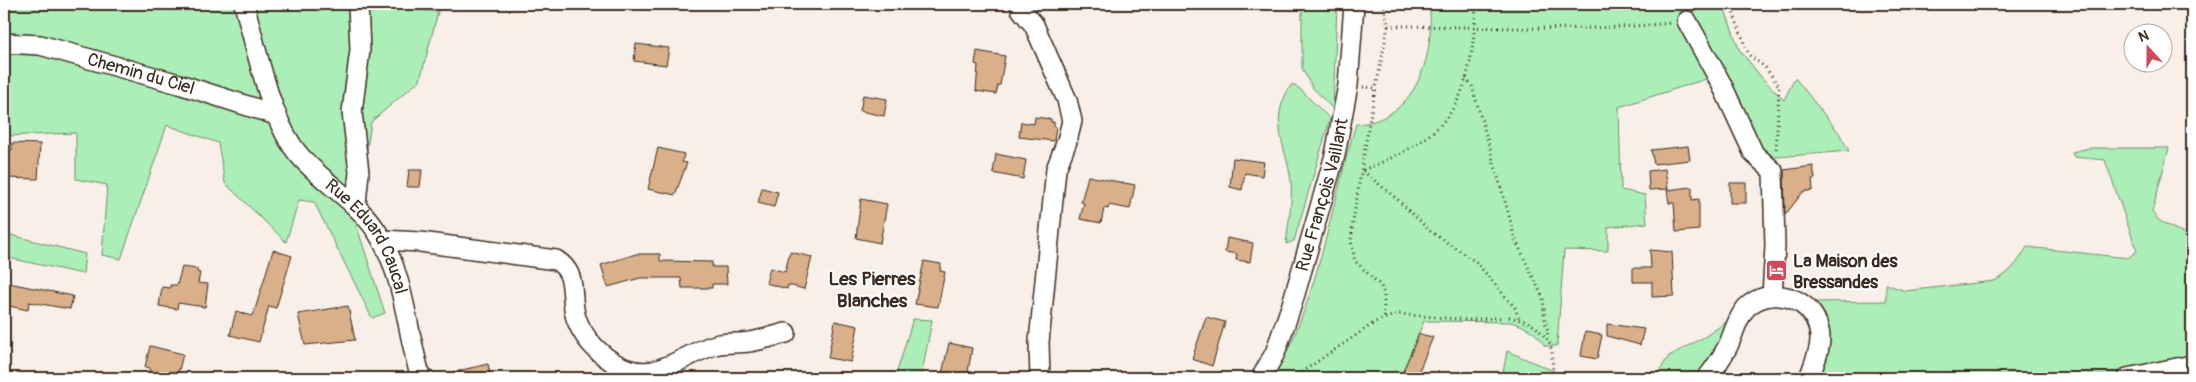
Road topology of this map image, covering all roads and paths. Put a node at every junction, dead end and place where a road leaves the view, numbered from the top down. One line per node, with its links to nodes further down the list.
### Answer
1 (244, 4): 13 (street, Rue Eduard Caucal)
2 (358, 4): 16 (street)
3 (1354, 4): 26 (street, Rue François Vaillant)
4 (1384, 4): 9 (path)
5 (1476, 4): 10 (path)
6 (1730, 4): 15 (path)
7 (1021, 9): 25 (street)
8 (1687, 22): 10 (path); 15 (street)
9 (1388, 26): 10 (path); 14 (path)
10 (1475, 28): 12 (path)
11 (4, 43): 13 (street, Chemin du Ciel)
12 (1466, 78): 14 (path); 22 (path)
13 (276, 115): 16 (street, Rue Eduard Caucal)
14 (1362, 170): 19 (path); 20 (path)
15 (1773, 171): 18 (street)
16 (356, 204): 17 (street, Rue Eduard Caucal)
17 (382, 240): 21 (street); 24 (street, Rue Eduard Caucal)
18 (1772, 296): 29 (street); 30 (street)
19 (1384, 317): 20 (path); 27 (path)
20 (1519, 319): 22 (path)
21 (786, 332)
22 (1547, 338): 28 (path)
23 (2192, 365): 31 (street)
24 (421, 378)
25 (1040, 378)
26 (1261, 378)
27 (1293, 378)
28 (1554, 378)
29 (1707, 378)
30 (1809, 378)
31 (2127, 378)

